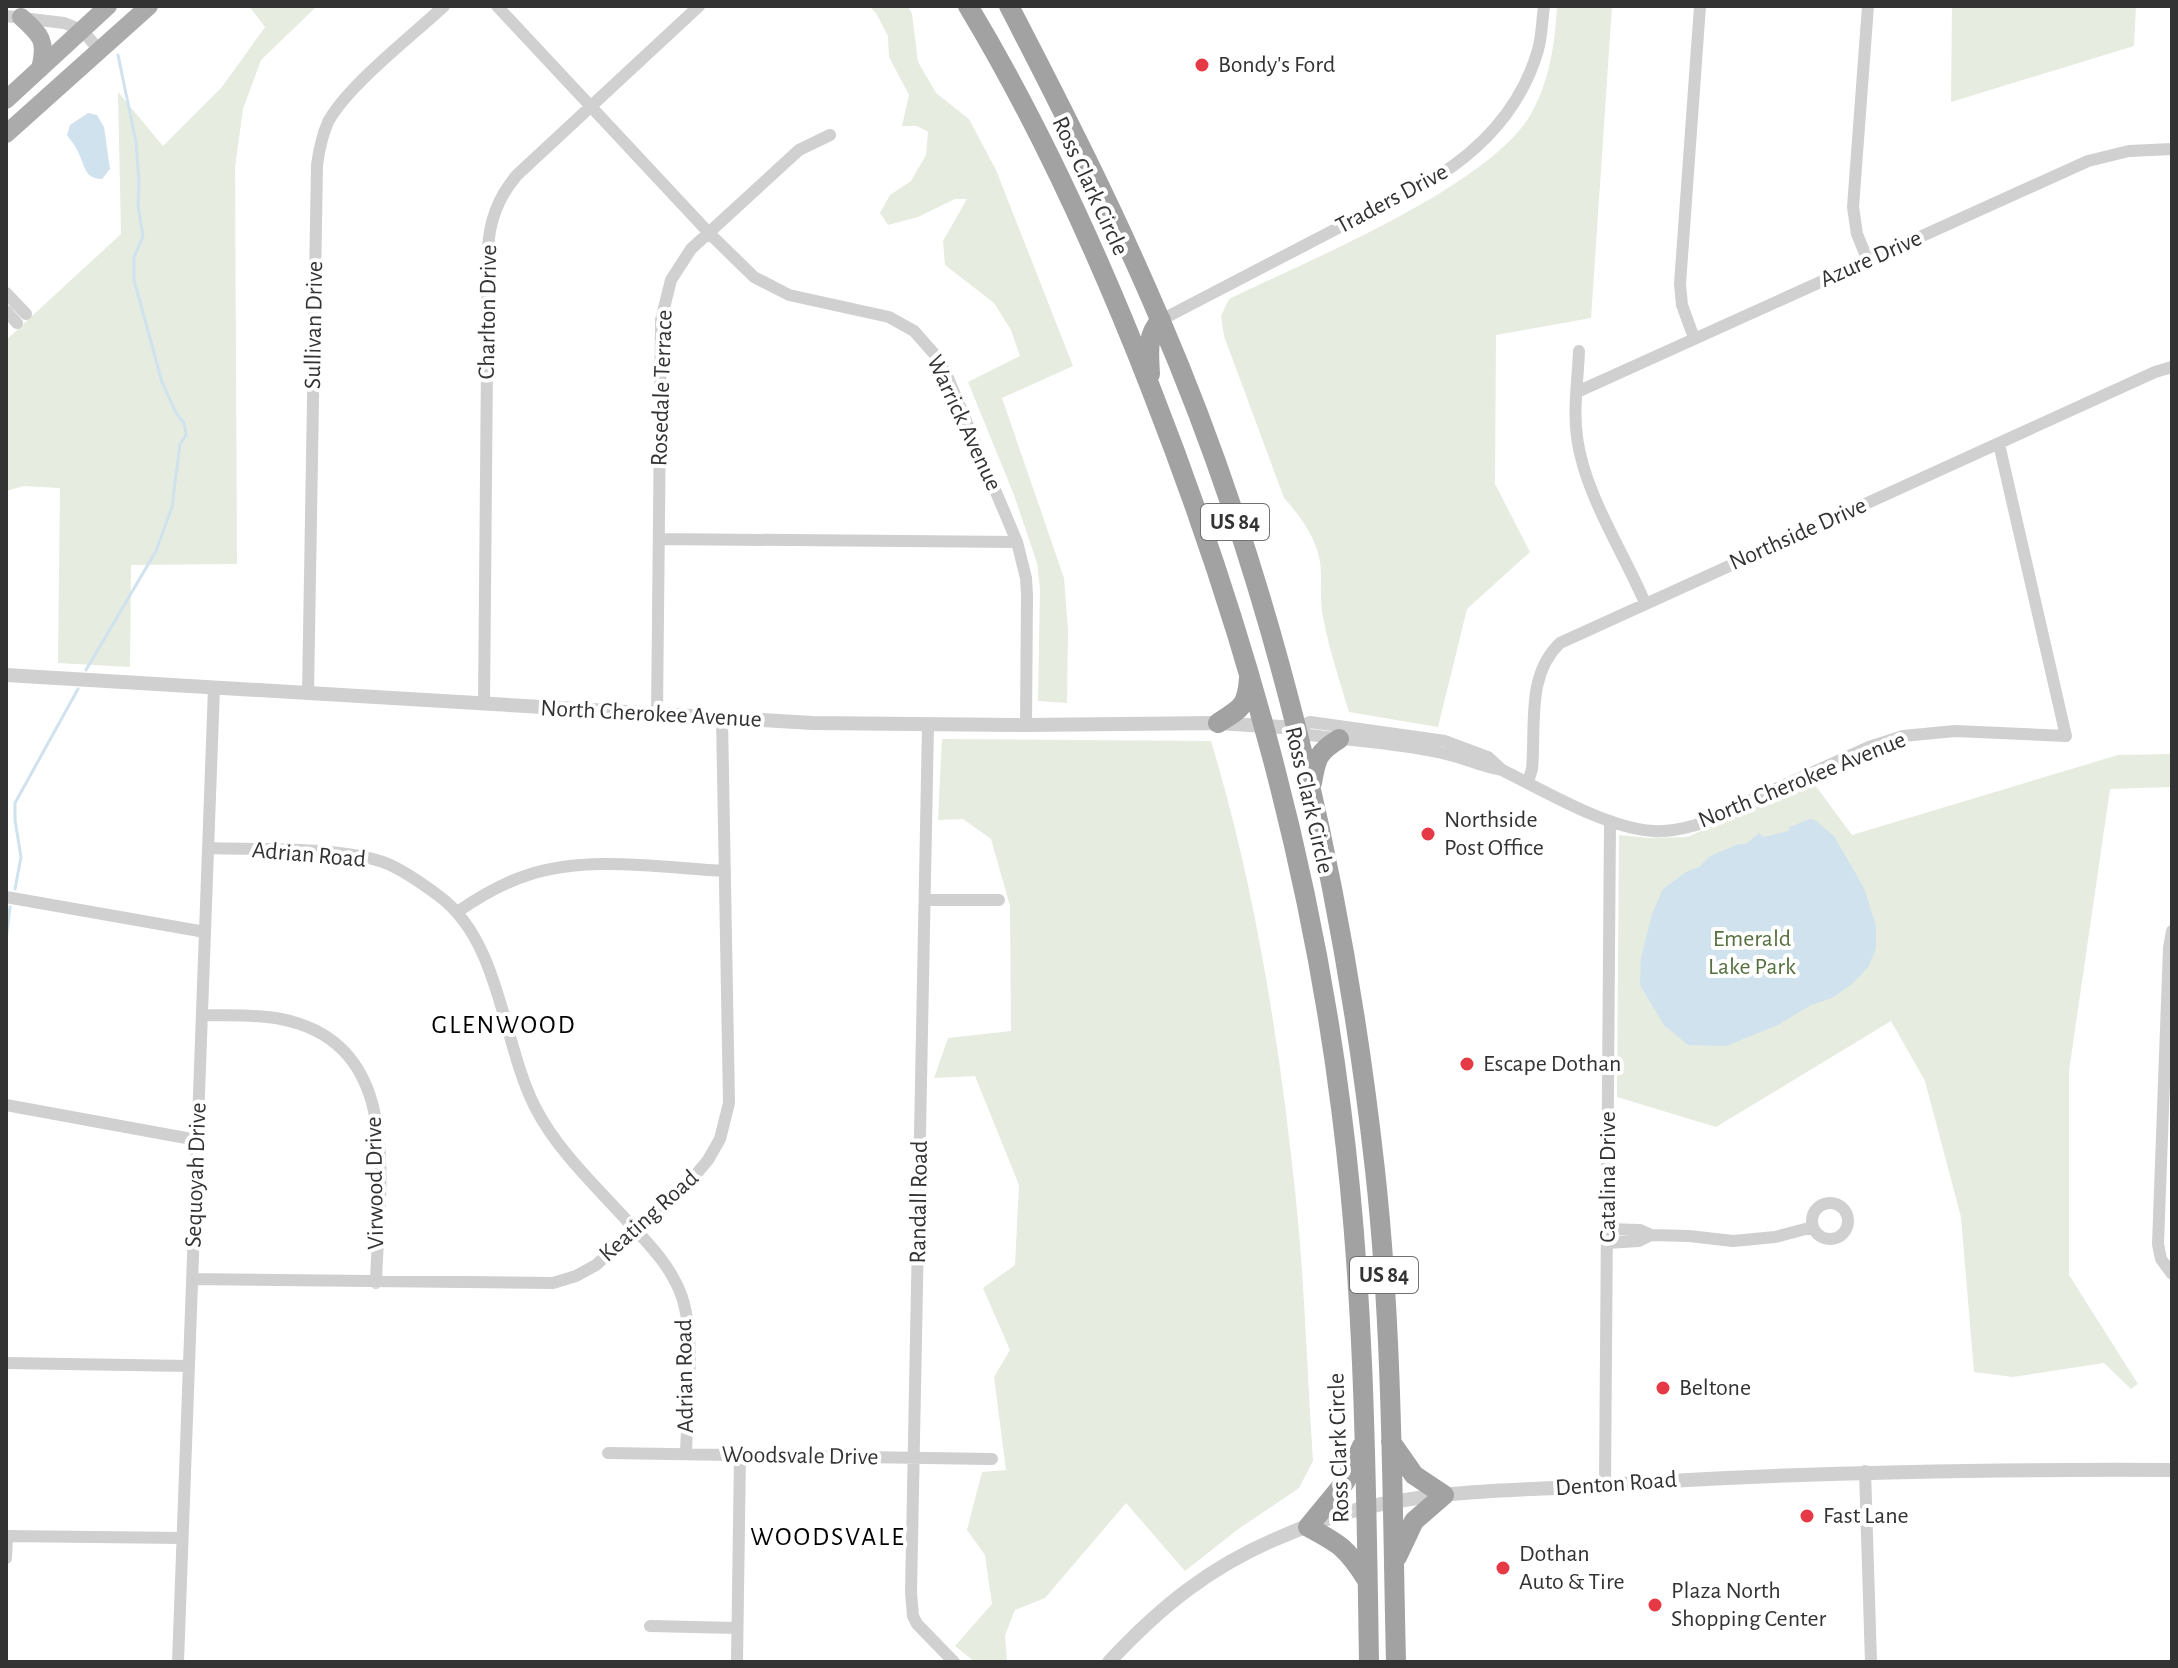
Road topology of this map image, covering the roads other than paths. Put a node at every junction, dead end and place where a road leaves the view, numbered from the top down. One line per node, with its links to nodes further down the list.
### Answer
1 (108, 6): 12 (main road)
2 (149, 6): 13 (main road)
3 (444, 6): 41 (street, Sullivan Drive)
4 (497, 6): 16 (street, Warrick Avenue)
5 (699, 6): 16 (street, Charlton Drive)
6 (968, 6): 20 (highway, Ross Clark Circle / US 84)
7 (1009, 6): 17 (highway, Ross Clark Circle / US 84)
8 (1544, 6): 26 (street, Traders Drive)
9 (1700, 6): 27 (street)
10 (1868, 6): 23 (street)
11 (14, 17): 12 (street); 14 (main road)
12 (82, 30): 13 (street); 14 (main road)
13 (99, 50): 18 (main road)
14 (40, 69): 15 (main road)
15 (6, 100)
16 (591, 107): 22 (street, Warrick Avenue); 42 (street, Charlton Drive)
17 (1071, 125): 20 (highway); 26 (highway, Ross Clark Circle / US 84)
18 (6, 134)
19 (830, 135): 22 (street, Rosedale Terrace)
20 (1043, 144): 30 (highway, Ross Clark Circle / US 84)
21 (2172, 149): 23 (street, Azure Drive)
22 (709, 233): 33 (street, Rosedale Terrace); 34 (street, Warrick Avenue)
23 (1868, 261): 27 (street, Azure Drive)
24 (6, 293): 25 (street)
25 (6, 311)
26 (1161, 320): 30 (highway); 35 (highway, Ross Clark Circle / US 84)
27 (1694, 338): 31 (street, Azure Drive)
28 (1579, 351): 31 (street)
29 (2172, 367): 32 (street, Northside Drive)
30 (1150, 386): 36 (highway, Ross Clark Circle / US 84)
31 (1577, 392): 37 (street)
32 (1999, 444): 37 (street, Northside Drive); 54 (street, North Cherokee Avenue)
33 (659, 539): 34 (street); 43 (street, Rosedale Terrace)
34 (1017, 542): 47 (street, Warrick Avenue)
35 (1243, 543): 36 (highway); 49 (highway, Ross Clark Circle / US 84)
36 (1211, 553): 38 (highway, Ross Clark Circle / US 84)
37 (1645, 603): 52 (street, Northside Drive)
38 (1250, 670): 45 (highway); 48 (highway, Ross Clark Circle / US 84)
39 (6, 675): 40 (street, North Cherokee Avenue)
40 (214, 688): 41 (street, North Cherokee Avenue); 55 (street, Sequoyah Drive)
41 (308, 693): 42 (street, North Cherokee Avenue)
42 (484, 704): 43 (street, North Cherokee Avenue)
43 (657, 715): 44 (street, North Cherokee Avenue)
44 (722, 718): 46 (street, North Cherokee Avenue); 56 (street, Keating Road)
45 (1218, 723): 47 (street, North Cherokee Avenue); 48 (street, North Cherokee Avenue)
46 (928, 725): 47 (street, North Cherokee Avenue); 58 (street, Randall Road)
47 (1026, 725)
48 (1265, 725): 49 (street, North Cherokee Avenue); 65 (highway, Ross Clark Circle / US 84)
49 (1296, 728): 50 (street, North Cherokee Avenue); 51 (street, North Cherokee Avenue); 53 (highway, Ross Clark Circle / US 84)
50 (1339, 739): 51 (street, North Cherokee Avenue); 53 (highway)
51 (1502, 770): 52 (street, North Cherokee Avenue)
52 (1528, 782): 54 (street, North Cherokee Avenue)
53 (1310, 795): 64 (highway, Ross Clark Circle / US 84)
54 (1610, 821): 69 (street, Catalina Drive)
55 (208, 848): 60 (street, Adrian Road); 62 (street, Sequoyah Drive)
56 (725, 871): 60 (street); 70 (street, Keating Road)
57 (6, 897): 62 (street)
58 (925, 900): 59 (street); 87 (street, Randall Road)
59 (999, 900)
60 (457, 912): 70 (street, Adrian Road)
61 (2172, 931): 75 (street)
62 (205, 932): 63 (street, Sequoyah Drive)
63 (202, 1015): 67 (street, Sequoyah Drive); 77 (street, Virwood Drive)
64 (1362, 1066): 65 (highway); 72 (highway, Ross Clark Circle / US 84)
65 (1336, 1070): 73 (highway, Ross Clark Circle / US 84)
66 (6, 1105): 67 (street)
67 (197, 1140): 76 (street, Sequoyah Drive)
68 (1813, 1227): 71 (street)
69 (1607, 1229): 71 (street); 74 (street, Catalina Drive)
70 (637, 1230): 77 (street, Keating Road); 85 (street, Adrian Road)
71 (1651, 1235): 74 (street)
72 (1382, 1241): 73 (highway); 80 (highway, Ross Clark Circle / US 84)
73 (1355, 1243): 78 (highway, Ross Clark Circle / US 84)
74 (1607, 1243): 91 (street, Catalina Drive)
75 (2172, 1274)
76 (192, 1279): 77 (street, Keating Road); 81 (street, Sequoyah Drive)
77 (376, 1283)
78 (1362, 1351): 80 (highway); 82 (highway, Ross Clark Circle / US 84)
79 (6, 1363): 81 (street)
80 (1389, 1365): 83 (highway, Ross Clark Circle / US 84)
81 (189, 1366): 97 (street, Sequoyah Drive)
82 (1364, 1438): 94 (highway, Ross Clark Circle / US 84); 95 (highway)
83 (1391, 1442): 92 (highway); 93 (highway, Ross Clark Circle / US 84)
84 (608, 1453): 85 (street, Woodsvale Drive)
85 (686, 1454): 86 (street, Woodsvale Drive)
86 (740, 1455): 87 (street, Woodsvale Drive); 102 (street)
87 (914, 1458): 88 (street, Woodsvale Drive); 105 (street, Randall Road)
88 (992, 1459)
89 (2172, 1470): 90 (street, Denton Road)
90 (1865, 1471): 91 (street, Denton Road); 109 (street)
91 (1605, 1485): 92 (street, Denton Road)
92 (1444, 1495): 93 (street, Denton Road); 99 (highway)
93 (1392, 1502): 94 (street, Denton Road); 99 (highway, Ross Clark Circle / US 84)
94 (1366, 1509): 95 (street, Denton Road); 100 (highway, Ross Clark Circle / US 84)
95 (1308, 1527): 100 (highway); 106 (street, Denton Road)
96 (6, 1536): 97 (street); 98 (street)
97 (182, 1538): 103 (street, Sequoyah Drive)
98 (6, 1558)
99 (1394, 1564): 108 (highway, Ross Clark Circle / US 84)
100 (1368, 1582): 107 (highway, Ross Clark Circle / US 84)
101 (650, 1626): 102 (street)
102 (737, 1628): 104 (street)
103 (178, 1662)
104 (737, 1662)
105 (954, 1662)
106 (1109, 1662)
107 (1369, 1662)
108 (1396, 1662)
109 (1871, 1662)

